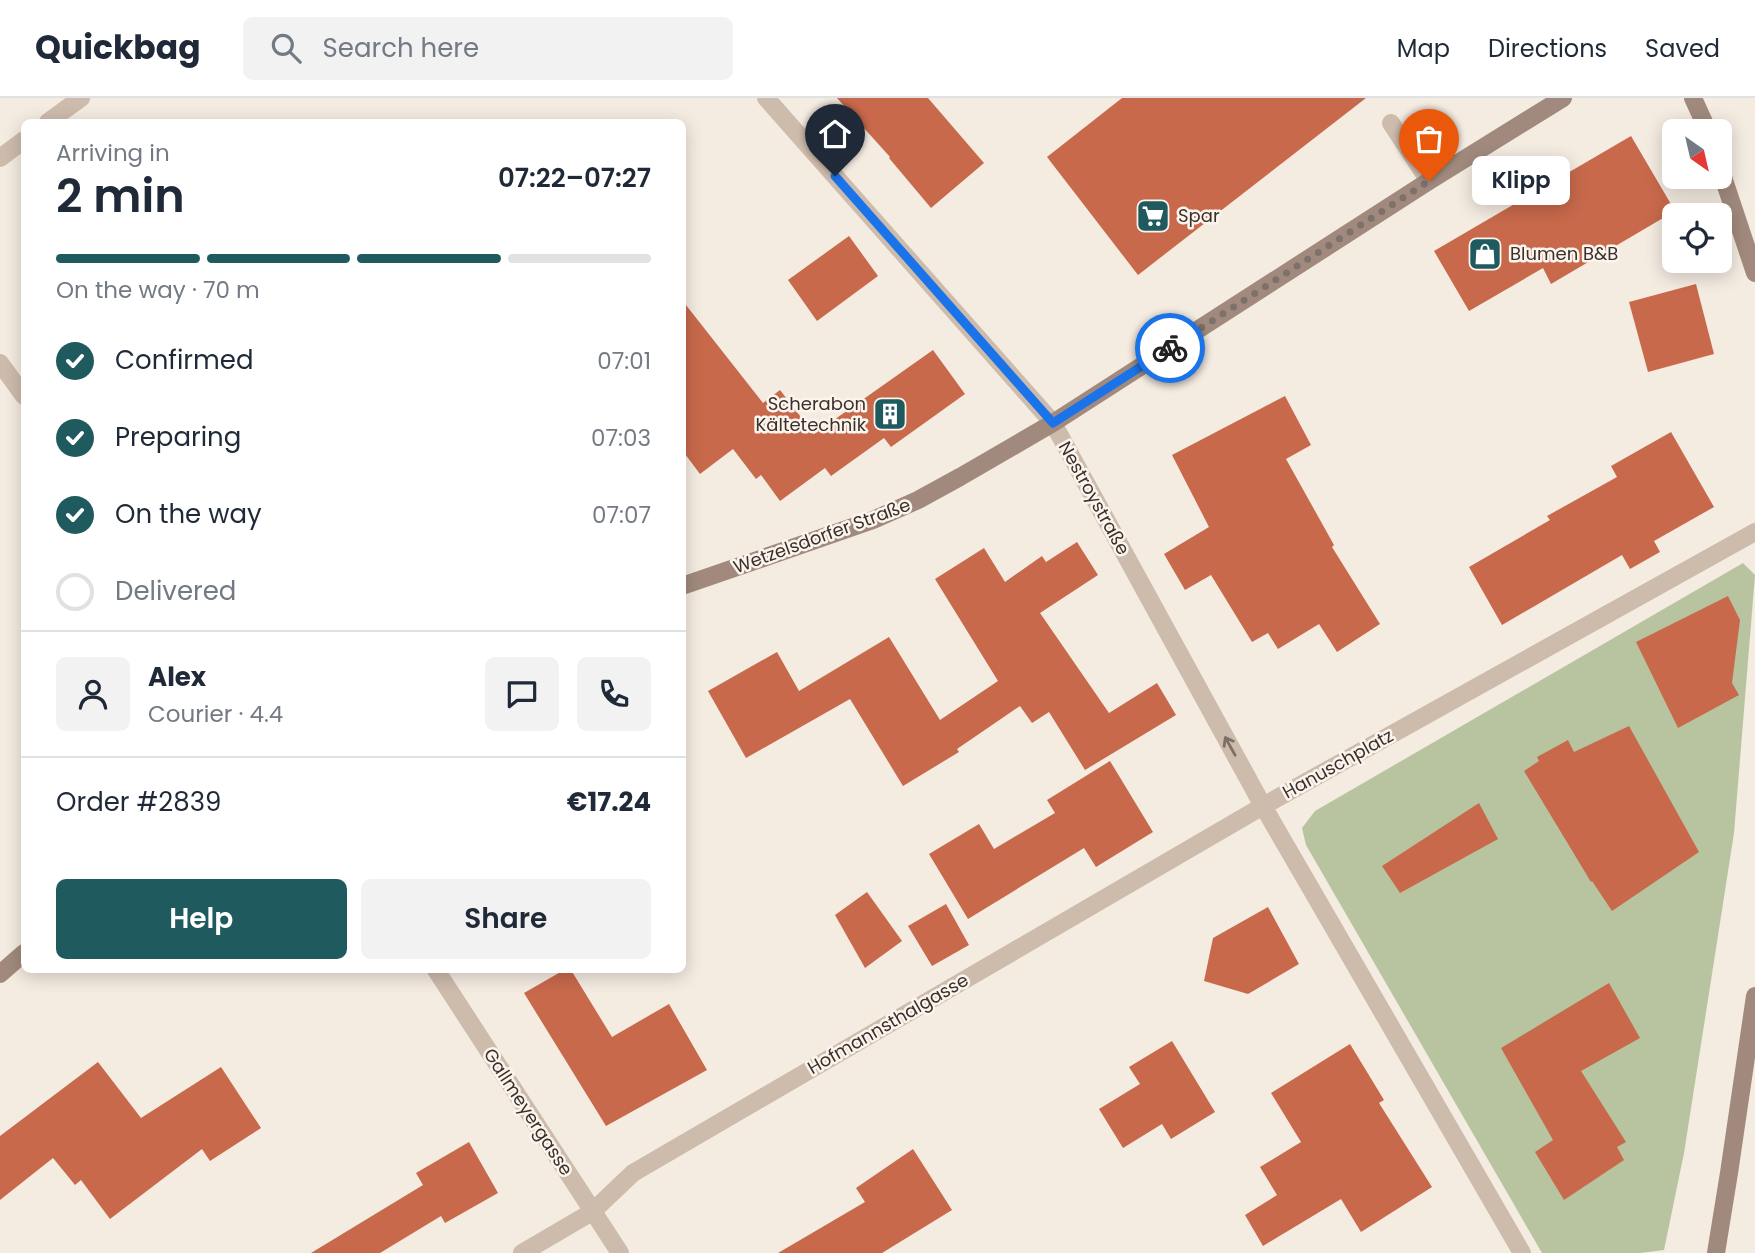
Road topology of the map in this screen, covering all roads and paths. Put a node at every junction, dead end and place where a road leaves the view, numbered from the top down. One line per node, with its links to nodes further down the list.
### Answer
1 (81, 98): 5 (street)
2 (766, 98): 15 (street, Nestroystraße)
3 (1563, 98): 10 (main road, Wetzelsdorfer Straße)
4 (1693, 98): 6 (main road)
5 (52, 119)
6 (1703, 119)
7 (1391, 123): 10 (street)
8 (21, 142): 9 (street)
9 (0, 158)
10 (1429, 181): 15 (main road, Wetzelsdorfer Straße)
11 (1727, 189): 12 (main road)
12 (1755, 274)
13 (0, 363): 14 (street)
14 (21, 392)
15 (1053, 423): 17 (main road, Wetzelsdorfer Straße); 18 (street, Nestroystraße, one-way to 15)
16 (1755, 532): 18 (street, Hanuschplatz)
17 (686, 585)
18 (1263, 806): 23 (street, Hofmannsthalgasse); 26 (street, Hanuschplatz)
19 (21, 956): 21 (main road)
20 (438, 973): 23 (street, Gallmeyergasse)
21 (0, 974)
22 (1755, 996): 27 (main road)
23 (592, 1212): 24 (street, Hofmannsthalgasse); 25 (street, Gallmeyergasse)
24 (522, 1253)
25 (620, 1253)
26 (1522, 1253)
27 (1716, 1253)

